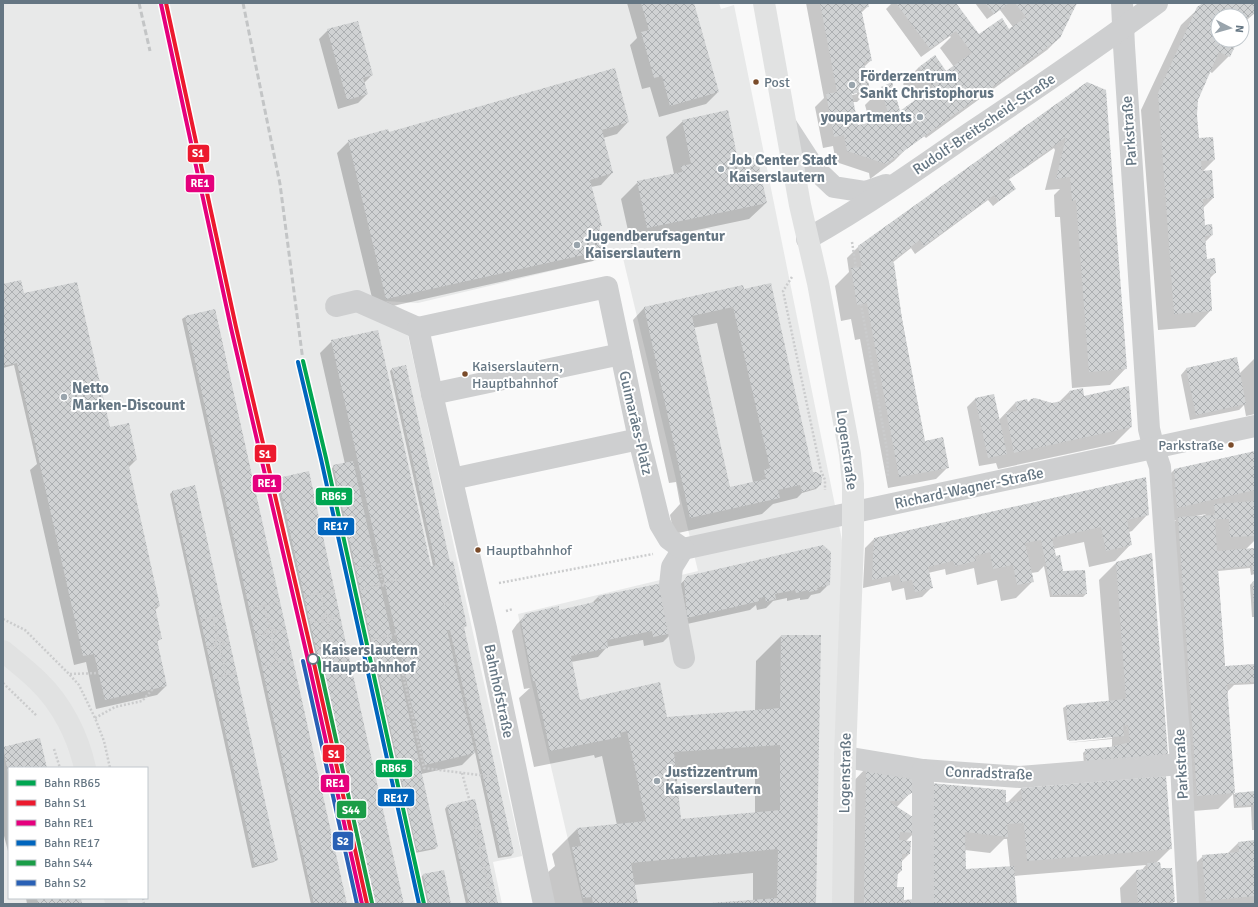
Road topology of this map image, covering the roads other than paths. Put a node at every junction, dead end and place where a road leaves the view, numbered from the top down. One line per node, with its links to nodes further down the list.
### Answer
1 (764, 3): 5 (main road, Logenstraße)
2 (1122, 3): 4 (street, Parkstraße)
3 (1157, 3): 4 (street, Rudolf-Breitscheid-Straße)
4 (1123, 28): 6 (street, Rudolf-Breitscheid-Straße); 14 (street, Parkstraße)
5 (786, 125): 6 (street); 7 (main road, Logenstraße)
6 (904, 179): 7 (street, Rudolf-Breitscheid-Straße)
7 (807, 239): 16 (main road, Logenstraße)
8 (336, 306): 9 (street)
9 (418, 328): 10 (street, Guimarães-Platz); 11 (street)
10 (622, 360): 11 (street); 13 (street, Guimarães-Platz)
11 (434, 400): 15 (street)
12 (1255, 426): 14 (street, Richard-Wagner-Straße)
13 (639, 439): 15 (street); 17 (street, Guimarães-Platz)
14 (1154, 449): 16 (street, Richard-Wagner-Straße); 21 (street, Parkstraße)
15 (452, 478): 24 (street, Bahnhofstraße)
16 (853, 514): 17 (street, Richard-Wagner-Straße); 20 (main road, Logenstraße)
17 (683, 549): 19 (street)
18 (3, 651): 22 (main road)
19 (684, 658)
20 (845, 757): 23 (street, Conradstraße); 25 (main road, Logenstraße)
21 (1181, 764): 23 (street, Conradstraße); 27 (street, Parkstraße)
22 (85, 767)
23 (923, 770): 26 (street)
24 (544, 904)
25 (843, 904)
26 (922, 904)
27 (1188, 904)

